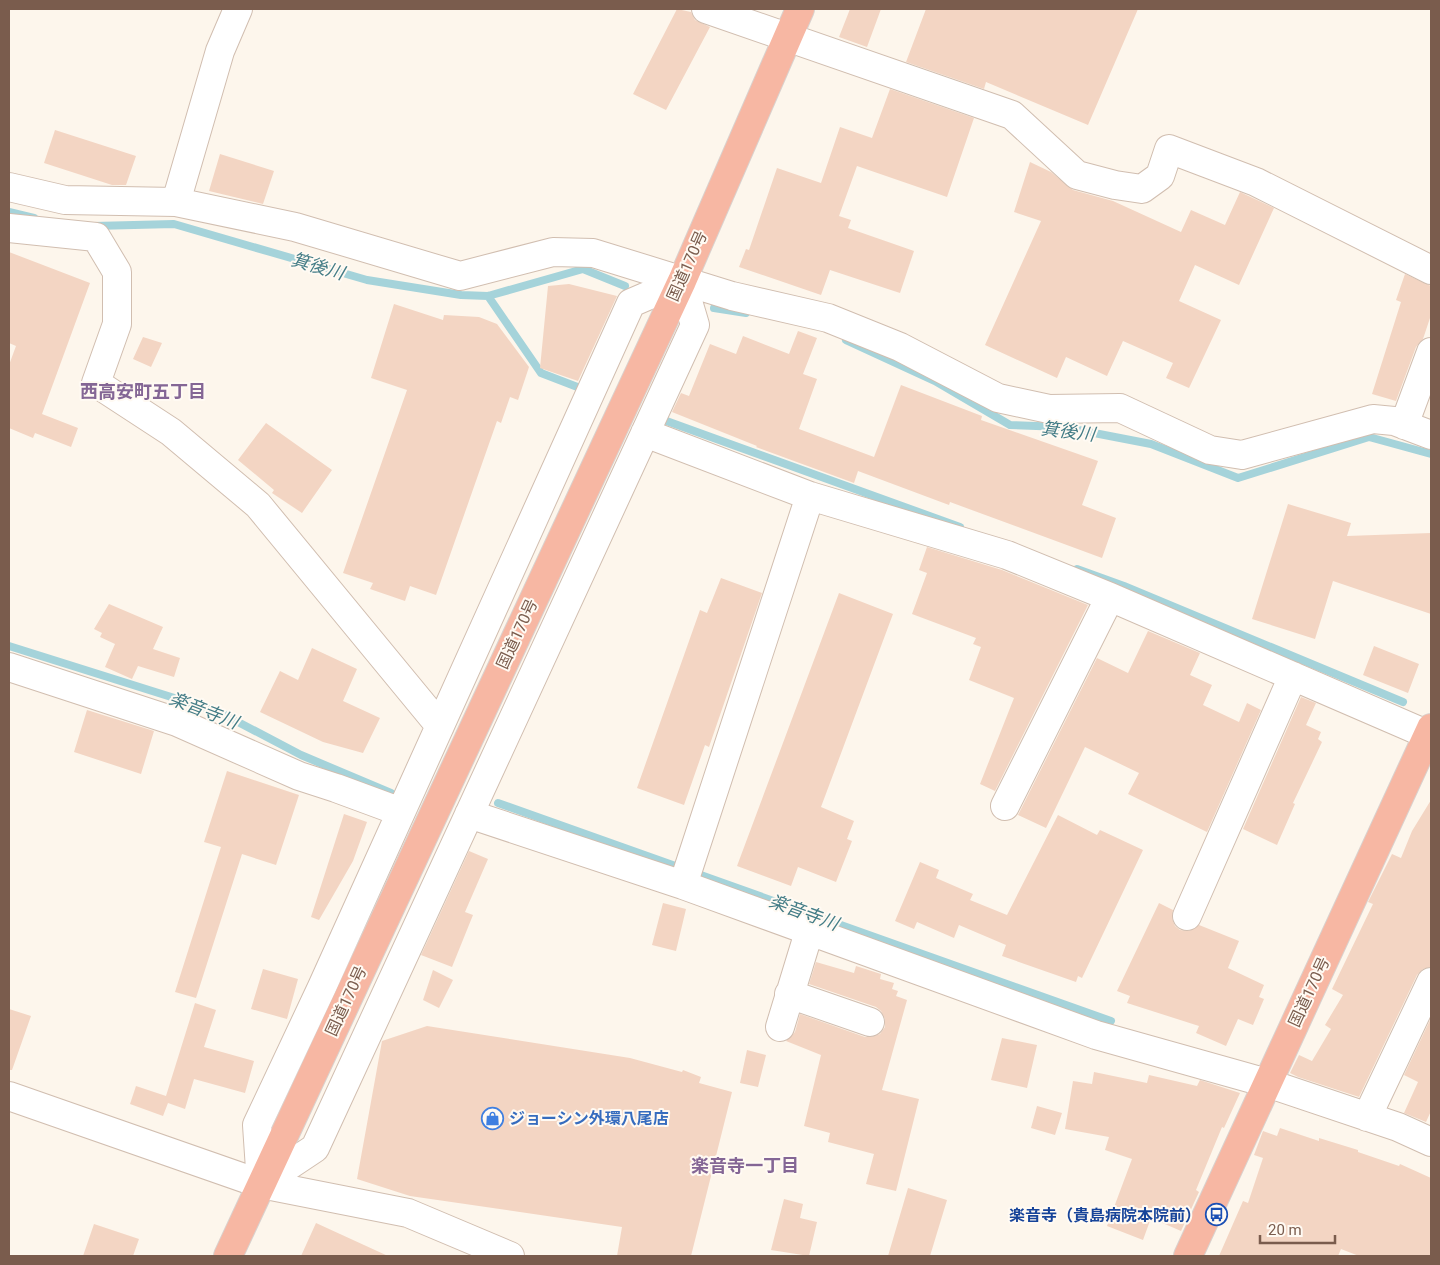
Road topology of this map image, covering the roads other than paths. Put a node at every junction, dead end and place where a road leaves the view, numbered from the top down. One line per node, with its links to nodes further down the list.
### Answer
1 (238, 9): 6 (street)
2 (706, 9): 4 (street)
3 (800, 9): 4 (highway, 国道170号)
4 (787, 38): 8 (street); 9 (highway, 国道170号)
5 (9, 187): 6 (street)
6 (176, 202): 9 (street)
7 (9, 228): 18 (street)
8 (1431, 270)
9 (682, 281): 11 (street); 12 (street); 18 (street); 34 (highway, 国道170号)
10 (1431, 352): 11 (street)
11 (1404, 425): 13 (street)
12 (645, 433): 14 (street); 22 (street)
13 (1431, 435)
14 (810, 496): 15 (street); 23 (street)
15 (1110, 597): 17 (street); 20 (street)
16 (9, 667): 21 (street)
17 (1293, 676): 19 (street); 24 (street)
18 (440, 726): 21 (street)
19 (1430, 733): 30 (highway, 国道170号)
20 (1005, 806)
21 (401, 812): 34 (street)
22 (469, 814): 23 (street); 34 (street)
23 (687, 873): 25 (street)
24 (1187, 916)
25 (809, 932): 27 (street); 30 (street)
26 (1431, 982): 32 (street)
27 (789, 994): 28 (street); 29 (street)
28 (870, 1022)
29 (780, 1027)
30 (1267, 1083): 32 (street); 37 (highway, 国道170号)
31 (9, 1096): 34 (street)
32 (1368, 1117): 33 (street)
33 (1431, 1142)
34 (261, 1184): 35 (highway, 国道170号); 36 (street)
35 (228, 1256)
36 (510, 1256)
37 (1188, 1256)

